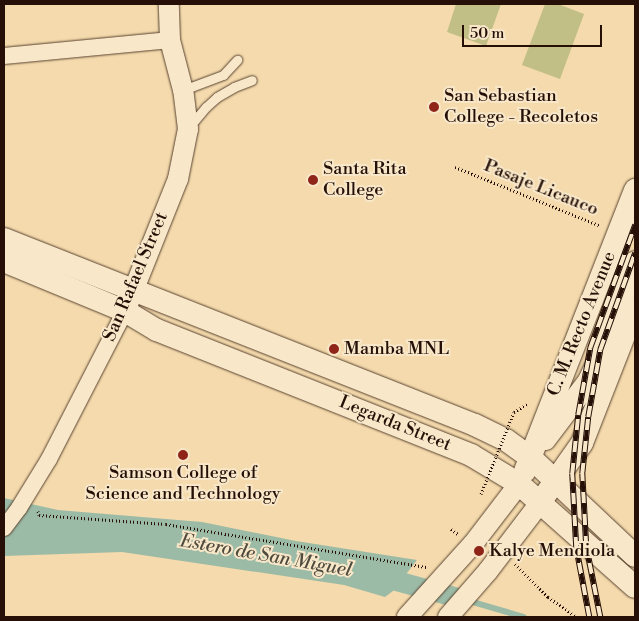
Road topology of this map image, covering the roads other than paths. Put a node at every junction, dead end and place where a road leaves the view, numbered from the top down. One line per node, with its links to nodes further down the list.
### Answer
1 (169, 4): 2 (street, San Rafael Street)
2 (170, 40): 3 (street); 6 (street, San Rafael Street)
3 (4, 56)
4 (237, 60): 6 (lane)
5 (252, 80): 7 (lane)
6 (183, 90): 7 (street, San Rafael Street)
7 (188, 129): 12 (street, San Rafael Street)
8 (635, 190): 15 (main road, C. M. Recto Avenue)
9 (4, 239): 12 (main road, Legarda Street)
10 (4, 261): 14 (main road, Legarda Street)
11 (635, 262): 15 (main road, C. M. Recto Avenue)
12 (134, 290): 14 (street, San Rafael Street); 15 (main road, Legarda Street)
13 (635, 308): 16 (main road)
14 (125, 311): 17 (main road, Legarda Street); 19 (street, San Rafael Street)
15 (530, 458): 16 (main road, Legarda Street); 17 (main road, C. M. Recto Avenue)
16 (555, 483): 18 (main road); 20 (main road, Legarda Street)
17 (519, 484): 18 (main road, Legarda Street); 22 (street)
18 (540, 503): 21 (main road, Legarda Street); 23 (street)
19 (4, 528)
20 (634, 552)
21 (635, 587)
22 (407, 617)
23 (448, 617)

